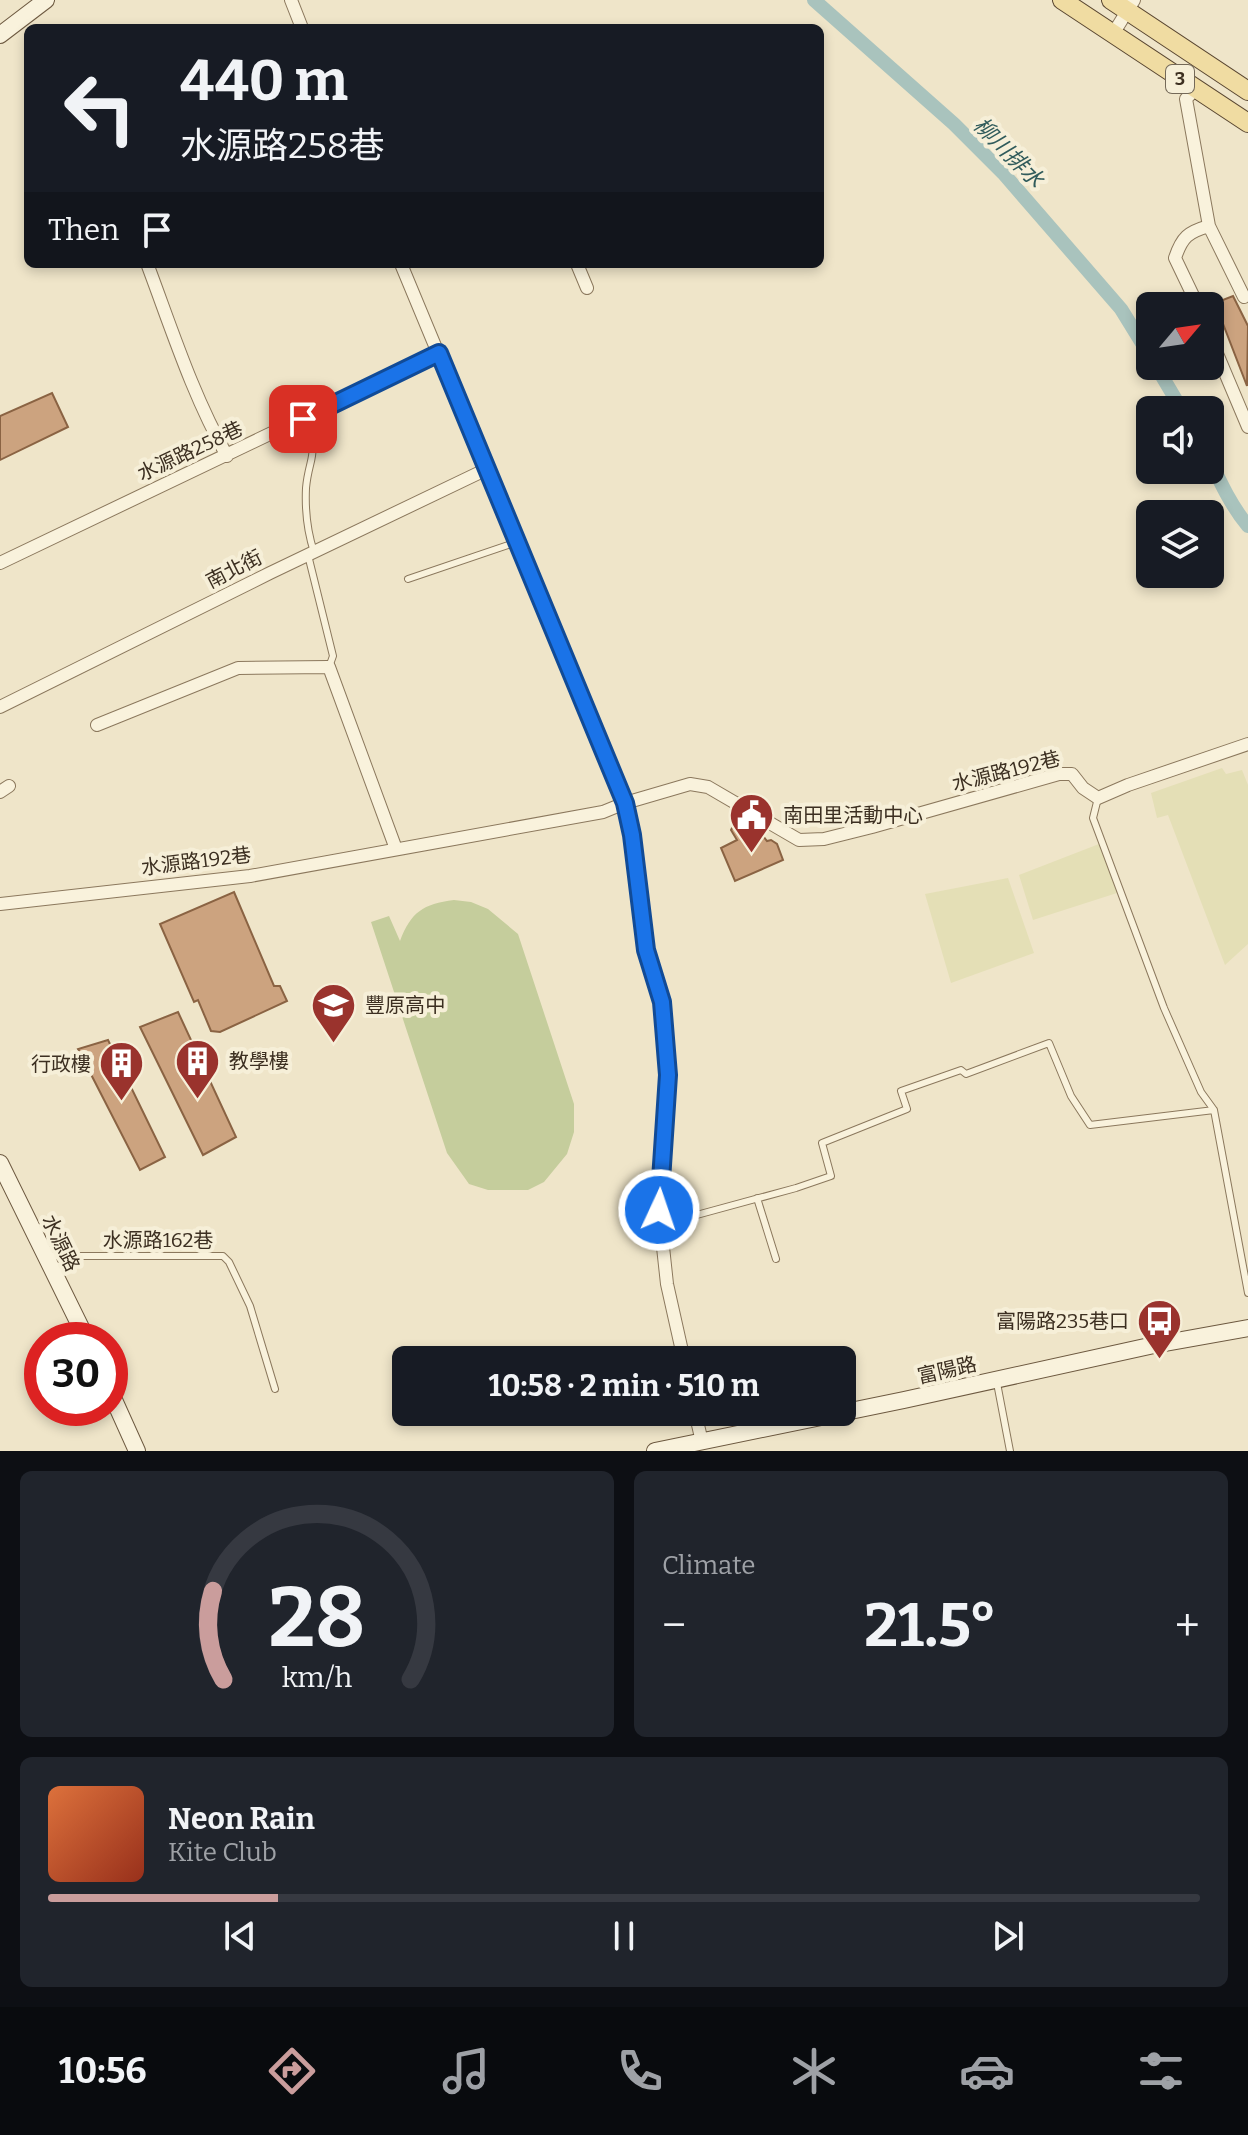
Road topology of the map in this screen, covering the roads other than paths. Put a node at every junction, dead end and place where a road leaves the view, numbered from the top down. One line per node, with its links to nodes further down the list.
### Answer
1 (46, 0): 7 (street)
2 (291, 0): 5 (street)
3 (1062, 0): 6 (main road, 3)
4 (1124, 3): 6 (street); 9 (main road, 3)
5 (300, 24)
6 (1113, 34): 8 (main road, 3)
7 (0, 35)
8 (1195, 89): 10 (main road, 3); 11 (street)
9 (1248, 91)
10 (1248, 123)
11 (1209, 226): 16 (street); 17 (street)
12 (149, 268): 22 (street)
13 (403, 268): 18 (street)
14 (579, 268): 15 (street)
15 (587, 288)
16 (1191, 292)
17 (1244, 297)
18 (439, 353): 20 (street, 水源路258巷); 23 (street)
19 (1224, 370): 21 (street)
20 (303, 419): 22 (street, 水源路258巷); 25 (lane)
21 (1248, 427)
22 (227, 456): 26 (street, 水源路258巷)
23 (487, 469): 24 (street); 25 (street, 南北街)
24 (517, 542): 27 (lane); 33 (street)
25 (311, 553): 28 (lane); 29 (street, 南北街)
26 (0, 563)
27 (408, 579)
28 (329, 667): 30 (street); 34 (street)
29 (0, 707)
30 (97, 725)
31 (1248, 744): 32 (street)
32 (1098, 798): 33 (street, 水源路192巷); 36 (lane)
33 (625, 803): 34 (street, 水源路192巷); 40 (street)
34 (396, 849): 35 (street, 水源路192巷)
35 (0, 904)
36 (1214, 1110): 39 (lane); 43 (lane)
37 (0, 1163): 38 (street, 水源路)
38 (4, 1181): 41 (street, 水源路)
39 (757, 1198): 40 (lane); 42 (lane)
40 (660, 1225): 46 (street)
41 (45, 1256): 44 (street, 水源路); 48 (lane, 水源路162巷)
42 (776, 1259)
43 (1248, 1293)
44 (78, 1322)
45 (1248, 1328): 47 (street, 富陽路)
46 (681, 1346)
47 (996, 1379): 51 (street, 富陽路); 54 (lane)
48 (275, 1389)
49 (125, 1426): 52 (street)
50 (698, 1426): 51 (street)
51 (702, 1442): 53 (street, 富陽路)
52 (135, 1451)
53 (655, 1451)
54 (1010, 1451)

